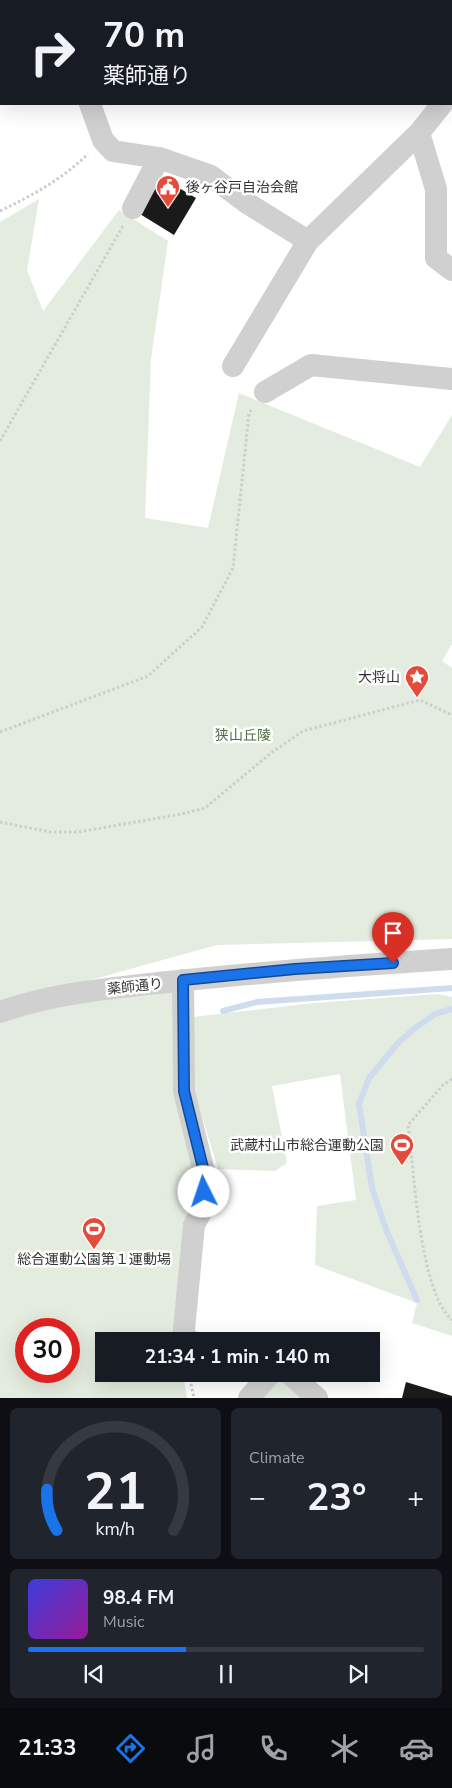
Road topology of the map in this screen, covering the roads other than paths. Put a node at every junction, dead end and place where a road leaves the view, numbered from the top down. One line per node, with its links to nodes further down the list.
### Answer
1 (90, 105): 4 (street)
2 (441, 105): 3 (street)
3 (420, 133): 6 (street); 7 (street)
4 (159, 158): 5 (street); 6 (street)
5 (133, 208)
6 (308, 241): 8 (street)
7 (452, 270)
8 (233, 366)
9 (452, 379): 10 (street)
10 (265, 392)
11 (452, 960): 12 (street, 薬師通り)
12 (183, 980): 13 (street, 薬師通り); 14 (street)
13 (0, 1012)
14 (184, 1332)
15 (263, 1382): 17 (street)
16 (299, 1382): 18 (street)
17 (249, 1398)
18 (317, 1398)

